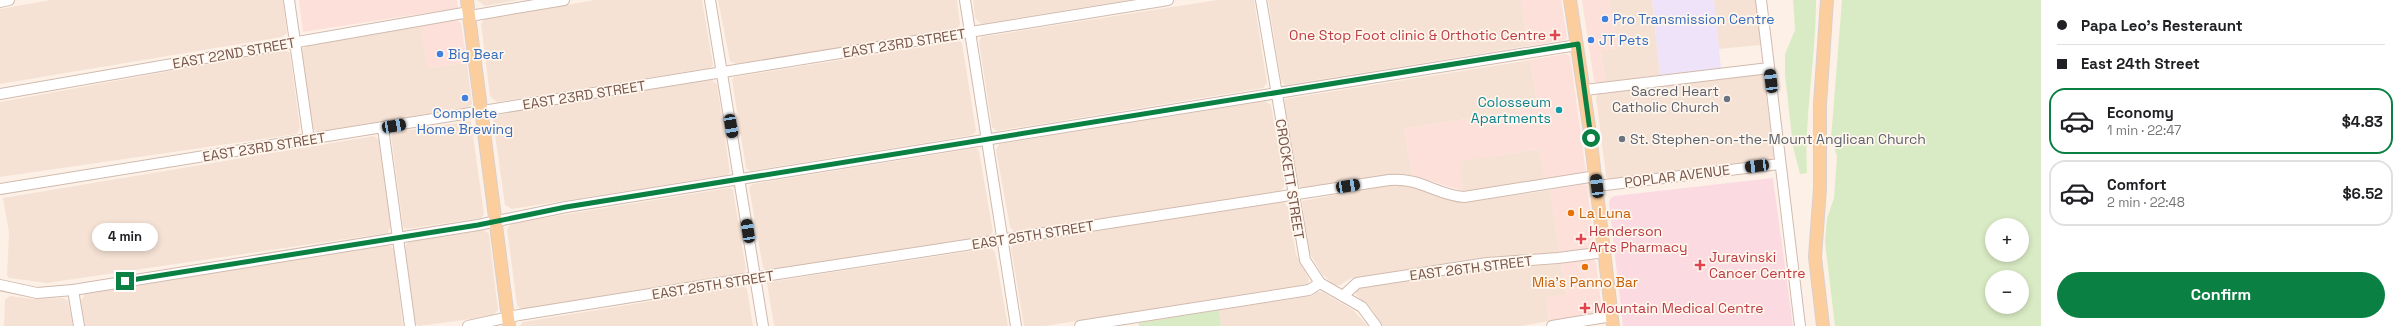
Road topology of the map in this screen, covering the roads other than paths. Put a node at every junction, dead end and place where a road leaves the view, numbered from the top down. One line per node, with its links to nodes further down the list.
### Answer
1 (10, 0): 11 (street)
2 (289, 0): 14 (street)
3 (564, 0): 12 (street, EAST 22ND STREET)
4 (710, 0): 17 (street)
5 (965, 0): 13 (street)
6 (1168, 0): 13 (street, EAST 23RD STREET)
7 (1261, 0): 19 (street, CROCKETT STREET)
8 (1570, 0): 15 (main road)
9 (1761, 0): 16 (street)
10 (1827, 0): 50 (main road)
11 (0, 2)
12 (469, 9): 14 (street, EAST 22ND STREET); 21 (main road)
13 (968, 32): 17 (street, EAST 23RD STREET); 23 (street)
14 (295, 42): 20 (street, EAST 22ND STREET); 24 (street)
15 (1578, 44): 18 (main road); 19 (street)
16 (1769, 68): 18 (street); 25 (street)
17 (722, 73): 21 (street, EAST 23RD STREET); 26 (street)
18 (1585, 90): 27 (main road)
19 (1276, 93): 23 (street); 29 (street, CROCKETT STREET)
20 (0, 94)
21 (482, 111): 22 (street, EAST 23RD STREET); 30 (main road)
22 (383, 128): 24 (street, EAST 23RD STREET); 31 (street)
23 (986, 139): 26 (street); 32 (street)
24 (309, 140): 28 (street, EAST 23RD STREET)
25 (1780, 164): 27 (street, POPLAR AVENUE); 49 (street)
26 (740, 179): 30 (street); 34 (street)
27 (1596, 181): 29 (street, EAST 25TH STREET); 33 (main road)
28 (0, 189)
29 (1293, 195): 32 (street, EAST 25TH STREET); 35 (street, CROCKETT STREET)
30 (496, 220): 31 (street); 40 (main road)
31 (398, 237): 37 (street); 42 (street)
32 (1002, 240): 34 (street, EAST 25TH STREET); 45 (street)
33 (1605, 252): 38 (street, EAST 26TH STREET); 39 (main road)
34 (756, 278): 40 (street, EAST 25TH STREET); 44 (street)
35 (1320, 283): 38 (street, CROCKETT STREET); 46 (street)
36 (0, 285): 37 (street)
37 (73, 290): 41 (street)
38 (1343, 296): 47 (street, CROCKETT STREET)
39 (1613, 321): 48 (street)
40 (509, 323): 43 (street, EAST 25TH STREET)
41 (79, 326)
42 (410, 326)
43 (468, 326)
44 (764, 326)
45 (1016, 326)
46 (1080, 326)
47 (1376, 326)
48 (1552, 326)
49 (1800, 326)
50 (1823, 326)

